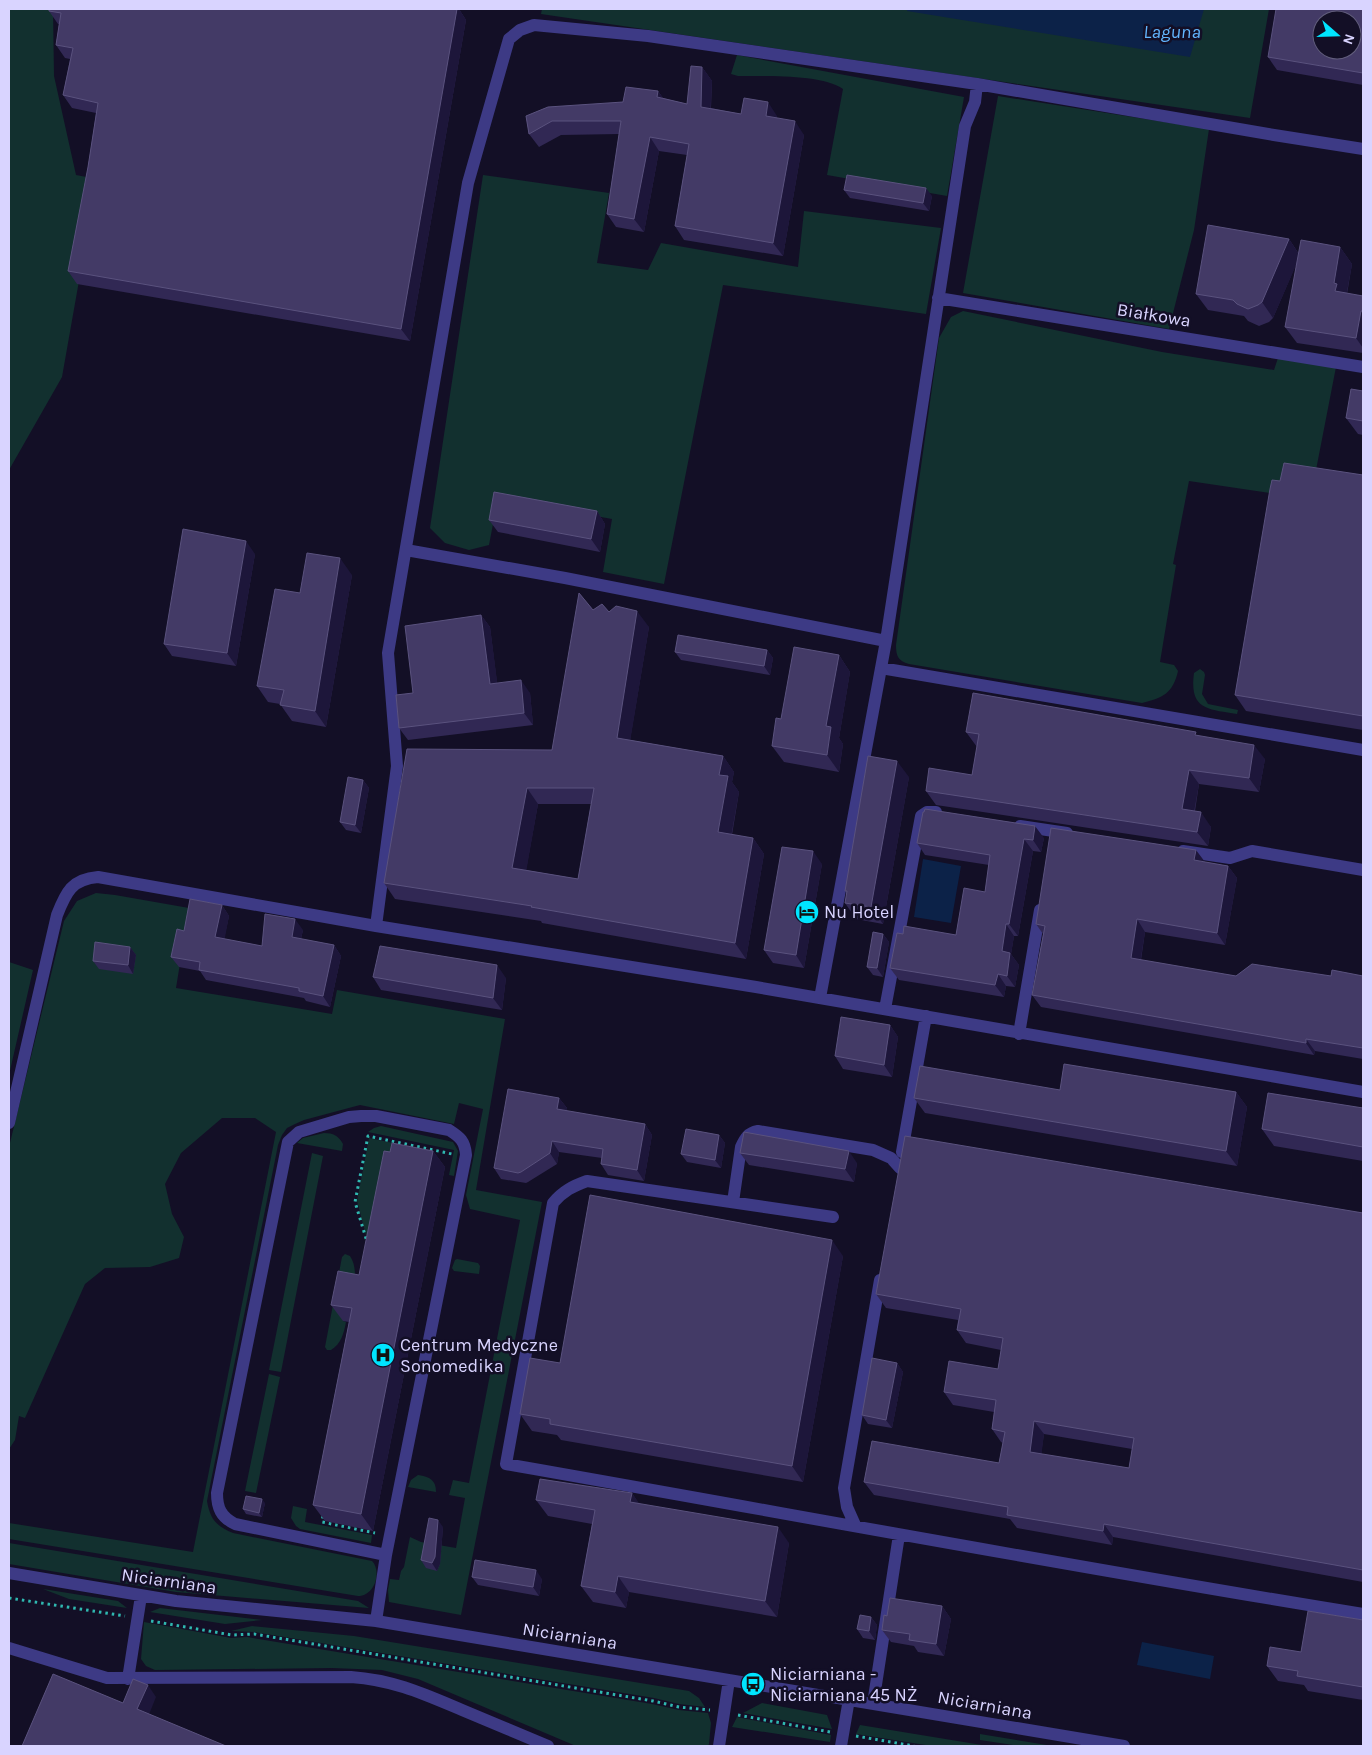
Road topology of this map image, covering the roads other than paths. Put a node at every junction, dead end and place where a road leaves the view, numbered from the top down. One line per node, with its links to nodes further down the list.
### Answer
1 (977, 84): 2 (street); 3 (street); 5 (street)
2 (1363, 149)
3 (938, 298): 4 (street, Białkowa); 6 (street)
4 (1363, 367)
5 (406, 550): 6 (street); 15 (street)
6 (886, 641): 7 (street)
7 (881, 668): 8 (street); 16 (street)
8 (1363, 750)
9 (945, 814): 17 (street)
10 (1004, 823): 11 (street)
11 (1083, 835)
12 (1171, 849): 13 (street)
13 (1363, 870)
14 (1042, 898): 19 (street)
15 (376, 926): 16 (street); 21 (street)
16 (820, 998): 17 (street)
17 (885, 1009): 18 (street)
18 (926, 1016): 19 (street); 22 (street)
19 (1019, 1034): 20 (street)
20 (1363, 1092)
21 (9, 1123)
22 (733, 1202): 23 (street); 25 (street)
23 (833, 1217)
24 (882, 1271): 25 (street)
25 (855, 1525): 26 (street)
26 (900, 1535): 30 (street); 36 (street)
27 (386, 1555): 27 (street); 31 (street)
28 (9, 1573): 29 (street, Niciarniana)
29 (141, 1596): 31 (street, Niciarniana); 33 (street)
30 (1363, 1614)
31 (376, 1621): 34 (street, Niciarniana)
32 (9, 1648): 33 (street)
33 (128, 1679): 37 (street)
34 (729, 1680): 35 (street, Niciarniana); 38 (street)
35 (849, 1699): 36 (street, Niciarniana); 39 (street)
36 (873, 1704): 40 (street, Niciarniana)
37 (548, 1746)
38 (718, 1746)
39 (841, 1746)
40 (1124, 1746)

